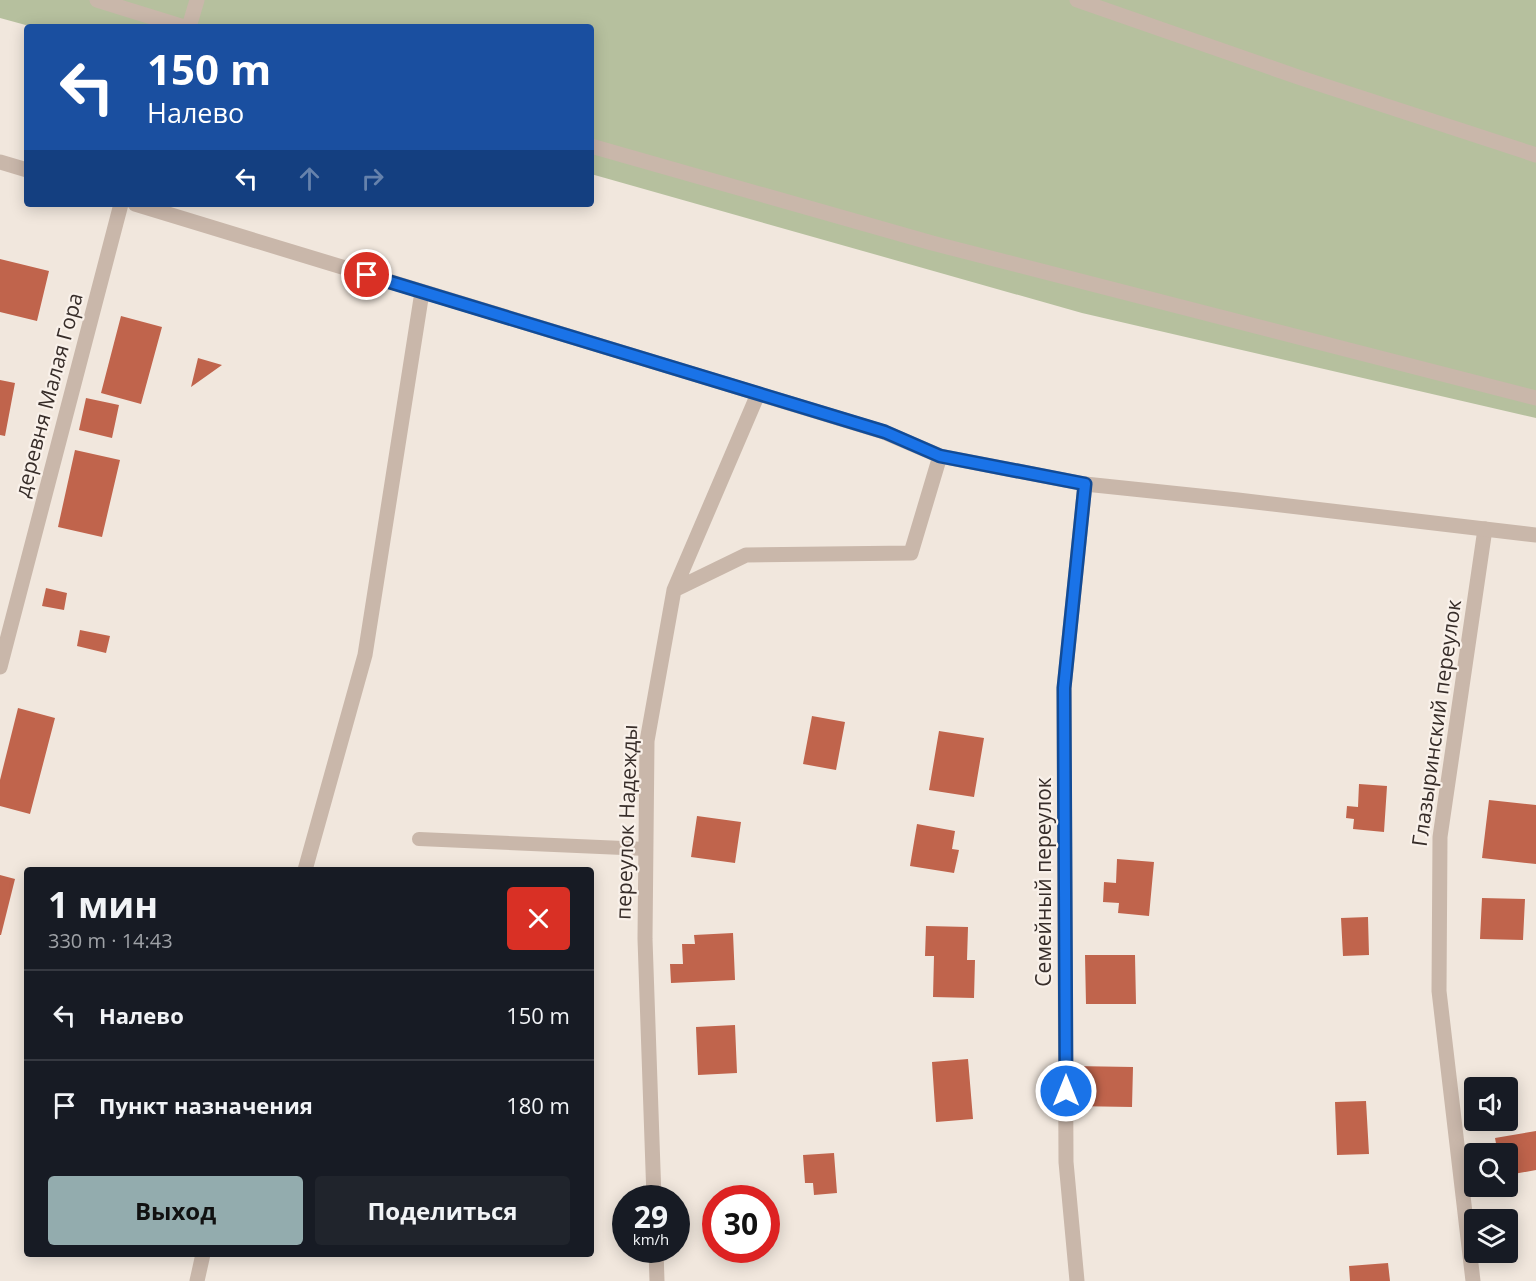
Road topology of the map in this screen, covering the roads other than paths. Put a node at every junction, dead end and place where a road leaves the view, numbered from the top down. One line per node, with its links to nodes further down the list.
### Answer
1 (97, 0): 4 (street)
2 (197, 0): 5 (street)
3 (1077, 0): 7 (street)
4 (174, 24)
5 (190, 24)
6 (594, 147): 14 (street)
7 (1536, 155)
8 (0, 162): 9 (street)
9 (24, 169)
10 (120, 207): 20 (street, деревня Малая Гора)
11 (146, 207): 12 (street)
12 (422, 292): 13 (street); 23 (street)
13 (759, 394): 15 (street); 19 (street, переулок Надежды)
14 (1536, 398)
15 (940, 456): 16 (street); 19 (street)
16 (1085, 484): 17 (street); 29 (street, Семейный переулок)
17 (1485, 529): 18 (street); 30 (street, Глазыринский переулок)
18 (1536, 535)
19 (674, 590): 22 (street, переулок Надежды)
20 (0, 667)
21 (419, 839): 22 (lane)
22 (646, 849): 24 (street, переулок Надежды)
23 (306, 867)
24 (654, 1185)
25 (202, 1257): 27 (street)
26 (656, 1263): 28 (street)
27 (196, 1281)
28 (657, 1281)
29 (1077, 1281)
30 (1473, 1281)

